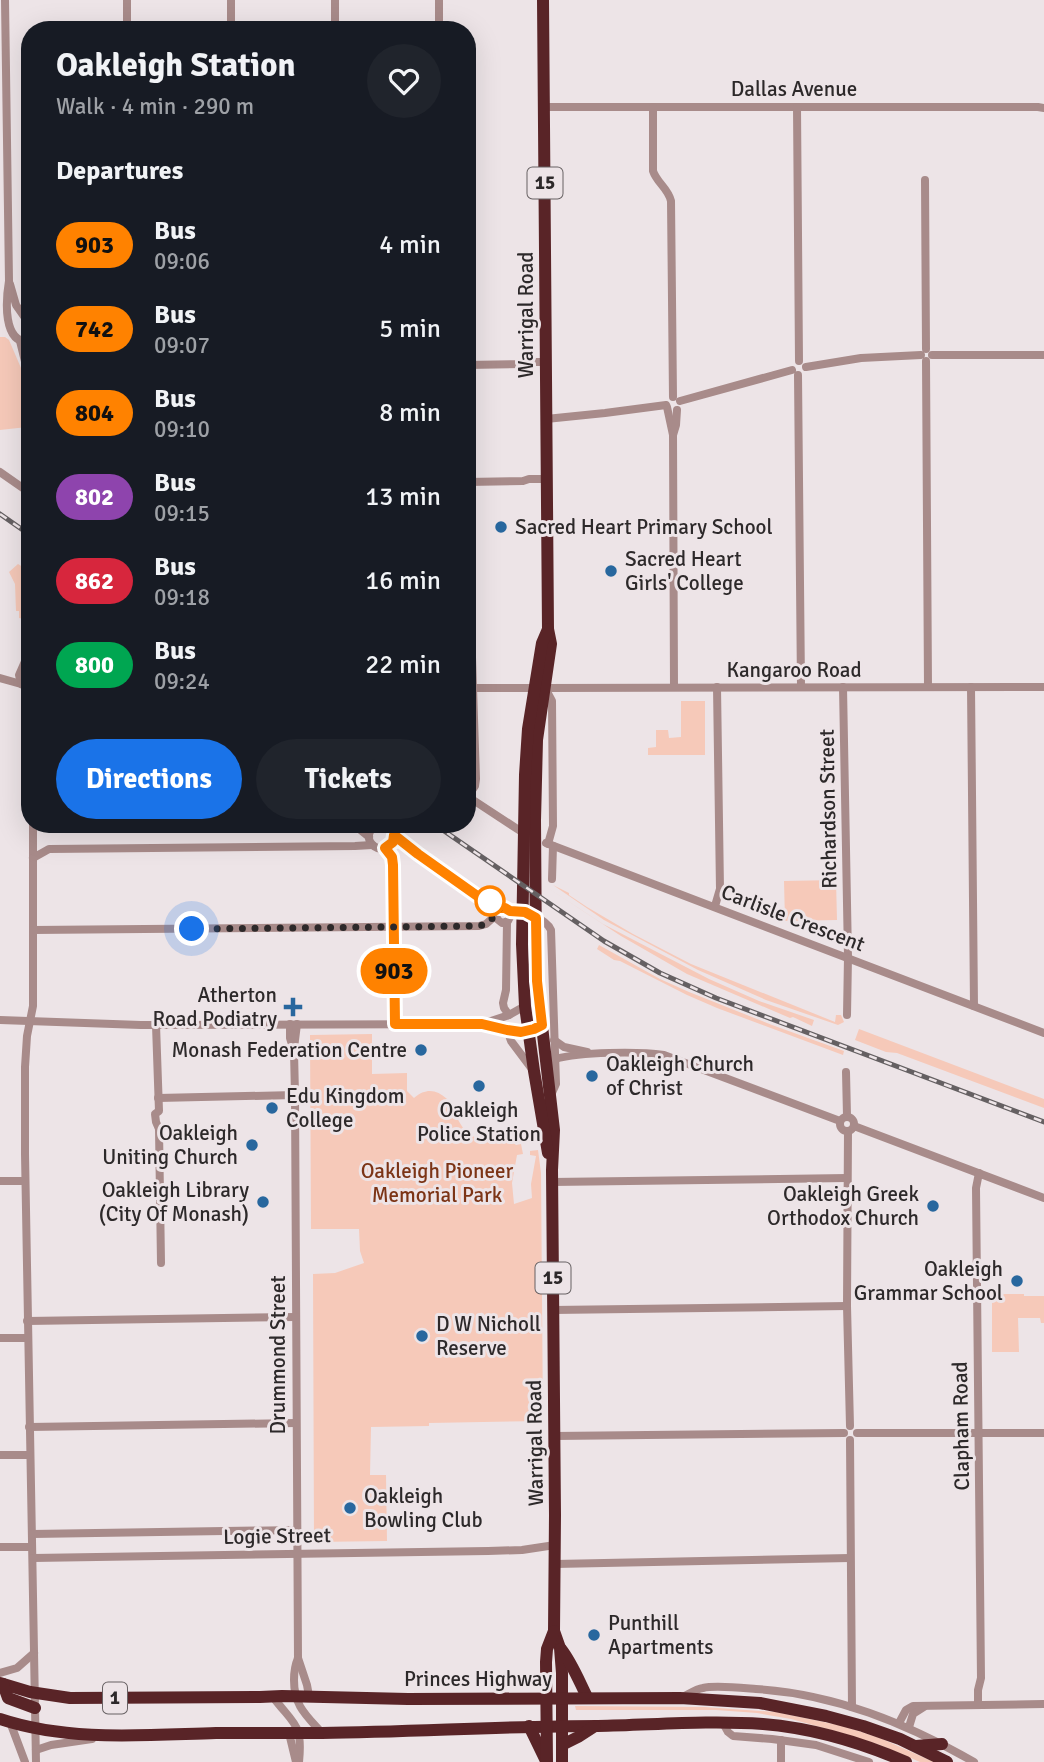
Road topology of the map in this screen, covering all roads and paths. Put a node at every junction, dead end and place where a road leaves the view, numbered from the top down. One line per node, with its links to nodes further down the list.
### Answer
1 (5, 0): 16 (street)
2 (127, 0): 7 (street)
3 (231, 0): 8 (street)
4 (335, 0): 9 (street)
5 (439, 0): 10 (street)
6 (543, 0): 11 (highway, Warrigal Road / 15)
7 (127, 21)
8 (231, 21)
9 (335, 21)
10 (439, 21)
11 (544, 107): 12 (street, Dallas Avenue); 25 (highway, Warrigal Road / 15)
12 (653, 107): 13 (street, Dallas Avenue); 29 (street)
13 (797, 107): 14 (street, Dallas Avenue); 26 (street)
14 (1044, 108)
15 (925, 180): 23 (street)
16 (4, 204): 17 (street)
17 (9, 281): 18 (street); 20 (street)
18 (21, 311)
19 (21, 321): 20 (street)
20 (5, 326): 21 (street)
21 (20, 341): 22 (street)
22 (21, 345)
23 (926, 355): 24 (street); 26 (street); 43 (street)
24 (1044, 355)
25 (546, 364): 27 (street); 31 (highway, Warrigal Road / 15)
26 (802, 364): 28 (street)
27 (476, 365)
28 (795, 373): 29 (street); 41 (street)
29 (677, 403): 30 (street); 32 (street)
30 (666, 406): 31 (street); 32 (street)
31 (546, 416): 34 (highway, Warrigal Road / 15)
32 (673, 435): 40 (street)
33 (0, 472): 36 (street)
34 (547, 481): 35 (street); 47 (highway, Warrigal Road / 15)
35 (476, 482)
36 (21, 487)
37 (21, 668): 38 (street)
38 (0, 677): 39 (street)
39 (21, 684)
40 (674, 687): 47 (street, Kangaroo Road); 48 (street, Kangaroo Road)
41 (801, 687): 42 (street, Kangaroo Road); 48 (street, Kangaroo Road)
42 (844, 687): 43 (street, Kangaroo Road); 67 (street, Richardson Street)
43 (928, 687): 44 (street, Kangaroo Road)
44 (971, 687): 45 (street, Kangaroo Road); 69 (street)
45 (1044, 687)
46 (476, 688): 47 (street, Kangaroo Road)
47 (540, 688): 56 (street, Warrigal Road); 64 (highway, Warrigal Road / 15)
48 (717, 688): 62 (street)
49 (476, 801): 56 (street, Carlisle Crescent)
50 (33, 833): 54 (street)
51 (362, 833): 55 (street)
52 (370, 833): 55 (street)
53 (394, 835): 57 (street); 59 (street)
54 (33, 841): 58 (street); 60 (street)
55 (370, 841): 57 (street); 58 (street)
56 (550, 845): 61 (street, Warrigal Road); 62 (street, Carlisle Crescent)
57 (388, 846): 59 (street); 65 (street)
58 (49, 849): 60 (street)
59 (418, 854): 63 (street)
60 (33, 858): 66 (street)
61 (552, 879)
62 (715, 906): 67 (street, Carlisle Crescent)
63 (497, 913): 64 (street); 64 (street); 65 (street)
64 (519, 920): 68 (highway, Warrigal Road / 15); 70 (street); 78 (highway, Warrigal Road / 15); 82 (street, Warrigal Road)
65 (393, 926): 66 (street); 75 (street)
66 (33, 930): 73 (street)
67 (848, 957): 69 (street, Carlisle Crescent); 71 (street, Richardson Street)
68 (525, 1006): 70 (street); 80 (highway, Warrigal Road / 15)
69 (974, 1006): 81 (street, Carlisle Crescent)
70 (509, 1015): 76 (street)
71 (848, 1015)
72 (0, 1020): 73 (street)
73 (31, 1021): 77 (street); 96 (street)
74 (294, 1024): 75 (street); 77 (street); 87 (street, Drummond Street)
75 (395, 1024): 76 (street)
76 (482, 1024): 79 (street)
77 (156, 1025): 89 (street)
78 (542, 1025): 80 (street); 88 (highway, Warrigal Road / 15)
79 (507, 1030): 80 (street); 85 (street)
80 (528, 1031): 85 (highway, Warrigal Road / 15)
81 (1044, 1033)
82 (554, 1040): 83 (street); 84 (street, Warrigal Road)
83 (594, 1054): 84 (street); 90 (street)
84 (555, 1059): 88 (street, Warrigal Road)
85 (534, 1071): 93 (highway, Warrigal Road / 15)
86 (846, 1072): 90 (street)
87 (295, 1095): 89 (street); 101 (street, Drummond Street)
88 (551, 1095): 93 (highway, Warrigal Road / 15)
89 (158, 1098): 98 (street)
90 (844, 1118): 91 (street)
91 (851, 1129): 92 (street); 94 (street)
92 (979, 1173): 97 (street); 107 (street, Clapham Road)
93 (552, 1176): 94 (street); 100 (highway, Warrigal Road / 15)
94 (847, 1178): 99 (street)
95 (0, 1181): 96 (street)
96 (25, 1181): 102 (street)
97 (1044, 1198)
98 (161, 1263)
99 (847, 1306): 100 (street); 108 (street)
100 (553, 1310): 110 (highway, Warrigal Road / 15)
101 (296, 1317): 102 (street); 105 (street, Drummond Street)
102 (27, 1321): 104 (street)
103 (0, 1338): 104 (street)
104 (28, 1338): 106 (street)
105 (296, 1423): 106 (street); 113 (street, Drummond Street)
106 (29, 1427): 112 (street)
107 (979, 1432): 108 (street); 109 (street); 135 (street, Clapham Road)
108 (850, 1433): 110 (street); 120 (street)
109 (1044, 1433)
110 (554, 1436): 118 (highway, Warrigal Road / 15)
111 (0, 1455): 112 (street)
112 (29, 1455): 114 (street)
113 (297, 1530): 114 (street, Logie Street); 117 (street, Drummond Street)
114 (32, 1534): 116 (street)
115 (0, 1547): 116 (street)
116 (32, 1547): 119 (street)
117 (297, 1553): 118 (street, Logie Street); 119 (street, Logie Street); 124 (street, Drummond Street)
118 (555, 1554): 120 (street, Logie Street); 121 (highway, Warrigal Road / 15)
119 (33, 1558): 123 (street)
120 (850, 1558): 137 (street)
121 (554, 1631): 122 (highway, Warrigal Road / 15); 131 (highway, Warrigal Road / 15)
122 (561, 1648): 130 (highway, Warrigal Road / 15); 132 (highway)
123 (34, 1653): 125 (street); 126 (street)
124 (298, 1658): 128 (street, Drummond Street); 129 (street, Drummond Street)
125 (1, 1680): 126 (highway, Princes Highway / 1); 138 (highway)
126 (34, 1692): 127 (highway, Princes Highway / 1); 138 (street)
127 (274, 1696): 128 (highway, Princes Highway / 1); 148 (street)
128 (295, 1696): 129 (highway, Princes Highway / 1); 149 (street)
129 (309, 1696): 131 (highway, Princes Highway / 1)
130 (562, 1697): 131 (highway, Princes Highway / 1); 132 (highway, Princes Highway / 1); 144 (highway, Warrigal Road / 15)
131 (545, 1698): 143 (highway, Warrigal Road / 15)
132 (587, 1698): 133 (highway, Princes Highway / 1)
133 (680, 1698): 137 (street); 154 (highway, Princes Highway / 1)
134 (930, 1704): 135 (street); 141 (street); 146 (street)
135 (981, 1704): 136 (street)
136 (1044, 1704)
137 (852, 1707): 141 (street)
138 (35, 1708): 147 (street)
139 (5, 1721): 147 (highway, 1); 156 (street)
140 (723, 1723): 145 (highway, 1); 151 (street); 163 (highway, 1)
141 (899, 1723): 146 (street)
142 (529, 1726): 143 (highway, 1); 149 (highway, 1); 159 (highway)
143 (546, 1726): 144 (highway, 1); 159 (highway, Warrigal Road / 15)
144 (562, 1726): 145 (highway, 1); 153 (highway, Warrigal Road / 15)
145 (595, 1726): 153 (highway)
146 (909, 1727): 152 (street)
147 (36, 1729): 150 (highway, 1); 155 (street)
148 (294, 1733): 149 (highway, 1); 150 (highway, 1); 158 (street)
149 (322, 1733)
150 (115, 1735): 155 (street)
151 (781, 1740): 161 (street); 162 (street)
152 (942, 1744): 154 (highway); 165 (street)
153 (562, 1745): 160 (highway, Warrigal Road / 15)
154 (916, 1746): 164 (highway, Princes Highway / 1)
155 (36, 1750): 157 (street)
156 (25, 1762)
157 (36, 1762)
158 (297, 1762)
159 (547, 1762)
160 (562, 1762)
161 (781, 1762)
162 (869, 1762)
163 (906, 1762)
164 (947, 1762)
165 (974, 1762)

